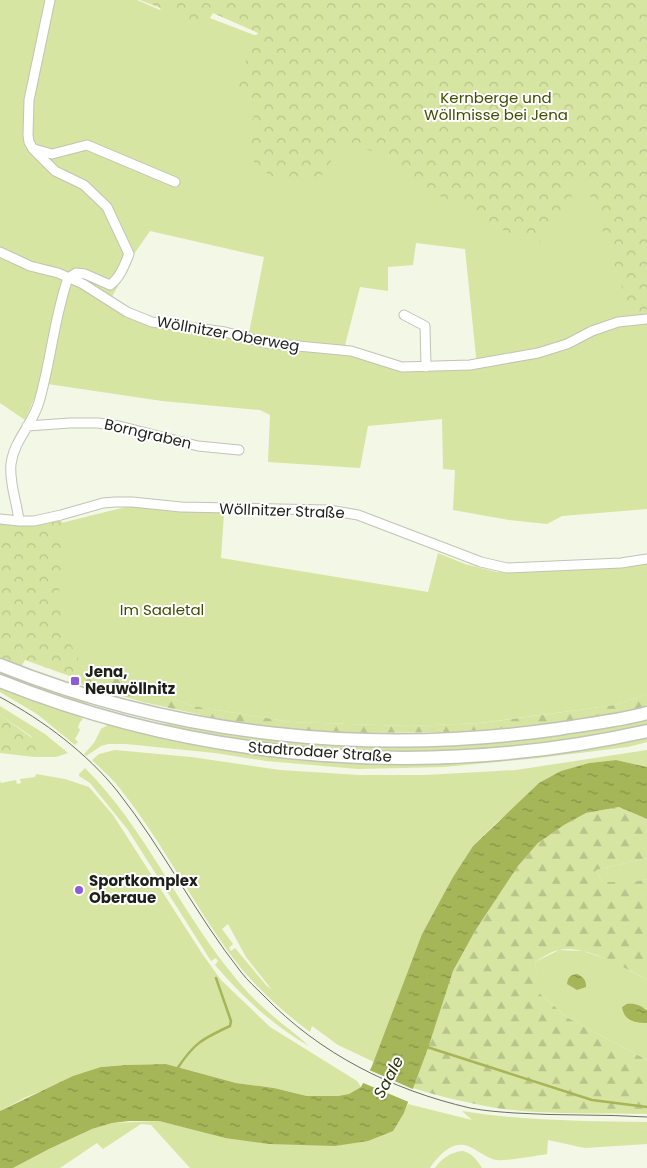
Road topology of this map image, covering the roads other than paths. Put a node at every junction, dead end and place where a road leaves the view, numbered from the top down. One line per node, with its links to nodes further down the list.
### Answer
1 (50, 0): 2 (street)
2 (33, 149): 3 (street); 5 (street, Wöllnitzer Oberweg)
3 (174, 182)
4 (0, 252): 5 (street, Wöllnitzer Oberweg)
5 (68, 278): 8 (street, Wöllnitzer Oberweg); 9 (street)
6 (404, 315): 8 (street)
7 (647, 320): 8 (street, Wöllnitzer Oberweg)
8 (426, 367)
9 (27, 426): 10 (street, Borngraben); 12 (street)
10 (240, 450)
11 (0, 519): 12 (street, Wöllnitzer Straße)
12 (18, 522): 13 (street, Wöllnitzer Straße)
13 (647, 559)
14 (0, 665): 16 (main road, Stadtrodaer Straße)
15 (0, 681): 17 (main road, Stadtrodaer Straße)
16 (647, 713)
17 (647, 731)

